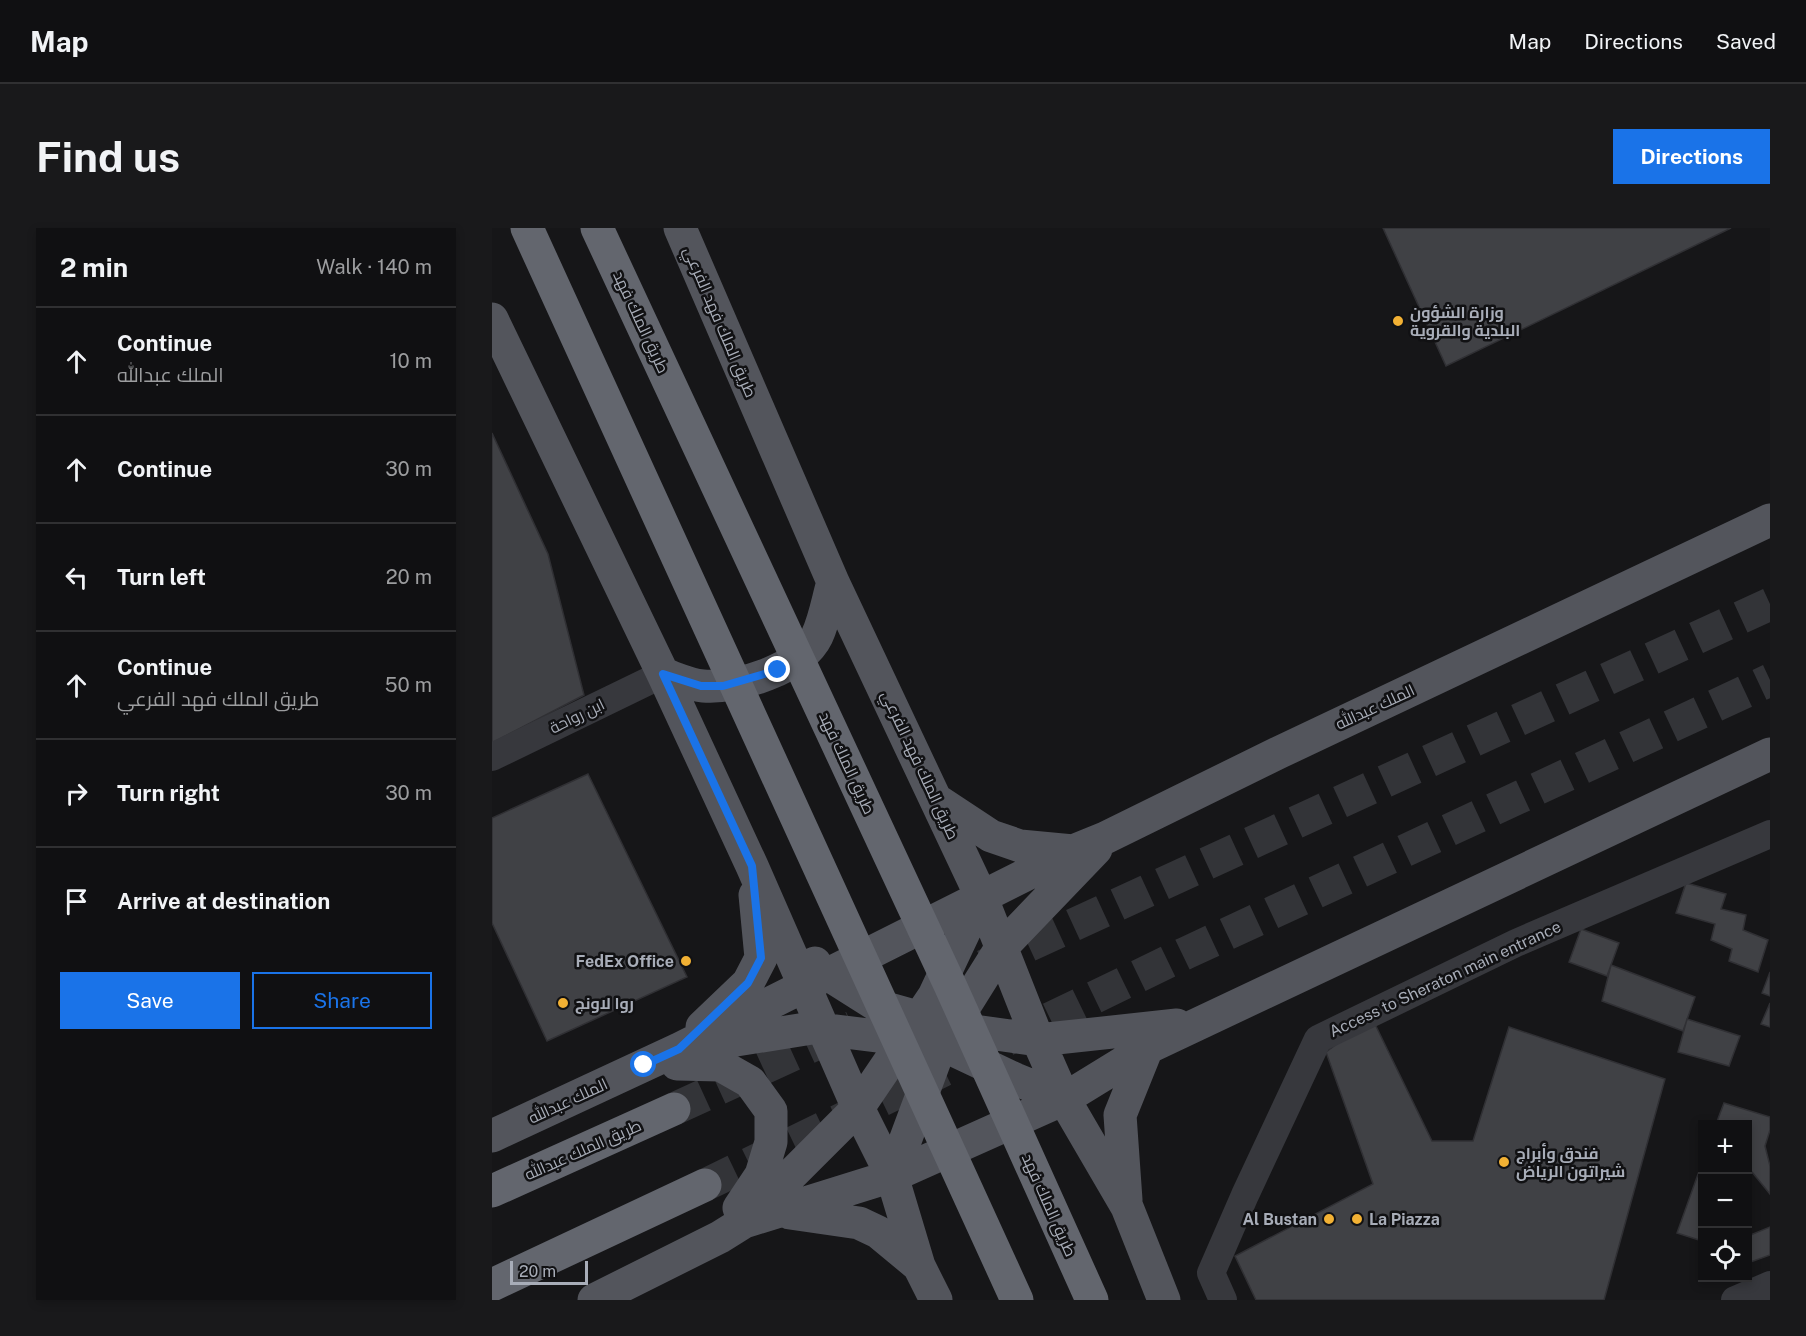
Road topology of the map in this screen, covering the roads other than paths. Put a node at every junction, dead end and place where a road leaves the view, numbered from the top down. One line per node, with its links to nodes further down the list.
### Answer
1 (527, 228): 41 (highway, bridge)
2 (597, 228): 42 (highway, طريق الملك فهد, bridge)
3 (680, 228): 6 (main road, طريق الملك فهد الفرعي)
4 (492, 319): 7 (main road)
5 (1770, 520): 12 (main road, الملك عبدالله)
6 (833, 582): 7 (main road); 10 (main road, طريق الملك فهد الفرعي)
7 (663, 674): 9 (street, ابن رواحة); 14 (main road)
8 (1770, 754): 18 (main road)
9 (492, 757)
10 (938, 801): 13 (main road); 15 (main road, طريق الملك فهد الفرعي)
11 (1770, 834): 44 (street, Access to Sheraton main entrance)
12 (1105, 838): 13 (main road, الملك عبدالله); 16 (main road)
13 (1073, 851): 15 (main road, الملك عبدالله)
14 (752, 866): 17 (main road); 24 (main road)
15 (981, 896): 16 (main road, طريق الملك فهد الفرعي); 17 (main road, الملك عبدالله); 19 (main road)
16 (1001, 948): 21 (main road); 22 (main road, طريق الملك فهد الفرعي)
17 (817, 981): 19 (main road); 20 (main road); 24 (main road, الملك عبدالله)
18 (1202, 1022): 22 (main road); 23 (main road)
19 (911, 1029): 20 (main road); 21 (main road); 27 (main road)
20 (824, 1030): 24 (main road); 27 (main road)
21 (946, 1035): 22 (main road); 26 (main road); 30 (main road)
22 (1038, 1040): 26 (main road, طريق الملك فهد الفرعي)
23 (1147, 1048): 26 (main road); 33 (main road)
24 (679, 1049): 25 (main road, الملك عبدالله)
25 (644, 1065): 29 (main road, الملك عبدالله); 35 (main road)
26 (1064, 1099): 30 (main road); 33 (main road, طريق الملك فهد الفرعي)
27 (858, 1108): 30 (main road); 35 (main road)
28 (674, 1109): 32 (highway, طريق الملك عبدالله)
29 (492, 1136)
30 (892, 1176): 34 (main road); 36 (main road)
31 (705, 1185): 37 (highway)
32 (492, 1191)
33 (1126, 1207): 43 (main road, طريق الملك فهد الفرعي)
34 (776, 1212): 35 (main road); 36 (main road)
35 (732, 1229): 39 (main road)
36 (919, 1266): 40 (main road)
37 (492, 1285)
38 (1770, 1285): 45 (street)
39 (594, 1300)
40 (936, 1300)
41 (1017, 1300)
42 (1092, 1300)
43 (1164, 1300)
44 (1223, 1300)
45 (1736, 1300)

